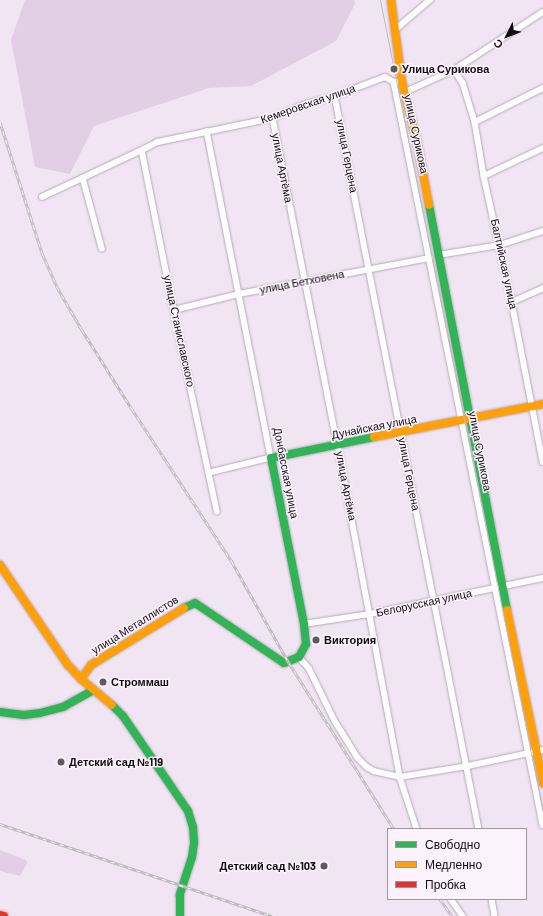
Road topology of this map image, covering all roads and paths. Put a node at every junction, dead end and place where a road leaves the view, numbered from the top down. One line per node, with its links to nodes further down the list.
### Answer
1 (391, 0): 4 (street, улица Сурикова)
2 (430, 0): 4 (street)
3 (543, 12): 5 (street)
4 (396, 29): 6 (street, улица Сурикова)
5 (454, 70): 8 (street); 11 (street, Балтийская улица)
6 (398, 82): 8 (street, улица Сурикова); 9 (street, Кемеровская улица); 21 (street, улица Сурикова)
7 (543, 88): 11 (street)
8 (405, 92): 21 (street, улица Сурикова)
9 (335, 96): 10 (street, Кемеровская улица); 22 (street, улица Герцена)
10 (273, 118): 12 (street, Кемеровская улица); 23 (street, улица Артёма)
11 (475, 122): 15 (street, Балтийская улица)
12 (208, 131): 14 (street, Кемеровская улица); 25 (street, Донбасская улица)
13 (543, 148): 15 (street)
14 (142, 150): 16 (street, Кемеровская улица); 27 (street, улица Станиславского)
15 (484, 176): 19 (street, Балтийская улица)
16 (83, 178): 17 (street, Кемеровская улица); 20 (street)
17 (42, 197)
18 (543, 231): 19 (street, улица Бетховена)
19 (500, 244): 21 (street, улица Бетховена); 26 (street, Балтийская улица)
20 (102, 248)
21 (434, 256): 22 (street, улица Бетховена); 30 (street, улица Сурикова)
22 (369, 270): 23 (street, улица Бетховена); 31 (street, улица Герцена)
23 (306, 281): 25 (street, улица Бетховена); 32 (street, улица Артёма)
24 (543, 288): 26 (street)
25 (239, 294): 27 (street, улица Бетховена); 33 (street, Донбасская улица)
26 (512, 302): 29 (street, Балтийская улица)
27 (174, 310): 35 (street, улица Станиславского)
28 (543, 404): 29 (street, Дунайская улица)
29 (533, 406): 30 (street, Дунайская улица); 34 (street, Балтийская улица)
30 (466, 420): 31 (street, Дунайская улица); 39 (street, улица Сурикова)
31 (401, 433): 32 (street, Дунайская улица); 40 (street, улица Герцена)
32 (338, 445): 33 (street, Дунайская улица); 41 (street, улица Артёма)
33 (271, 458): 35 (street, Дунайская улица); 42 (street, Донбасская улица)
34 (543, 462)
35 (210, 473): 36 (street, улица Станиславского)
36 (217, 511)
37 (0, 565): 44 (street)
38 (543, 578): 39 (street, Белорусская улица)
39 (499, 587): 40 (street, Белорусская улица); 47 (street, улица Сурикова)
40 (434, 600): 41 (street, Белорусская улица); 48 (street, улица Герцена)
41 (370, 614): 42 (street, Белорусская улица); 49 (street, улица Артёма)
42 (304, 624): 43 (street, Донбасская улица)
43 (299, 657): 44 (street, улица Металлистов); 49 (street)
44 (81, 679): 45 (street)
45 (94, 690): 46 (street); 58 (street)
46 (0, 712)
47 (536, 752): 48 (street); 50 (street, улица Сурикова); 51 (street, улица Сурикова)
48 (468, 766): 49 (street); 53 (street, улица Герцена)
49 (400, 777): 52 (street, улица Артёма)
50 (543, 783)
51 (543, 825)
52 (417, 828)
53 (479, 828)
54 (452, 900): 59 (street)
55 (492, 900): 60 (street)
56 (0, 915): 57 (street)
57 (4, 916)
58 (180, 916)
59 (463, 916)
60 (496, 916)

